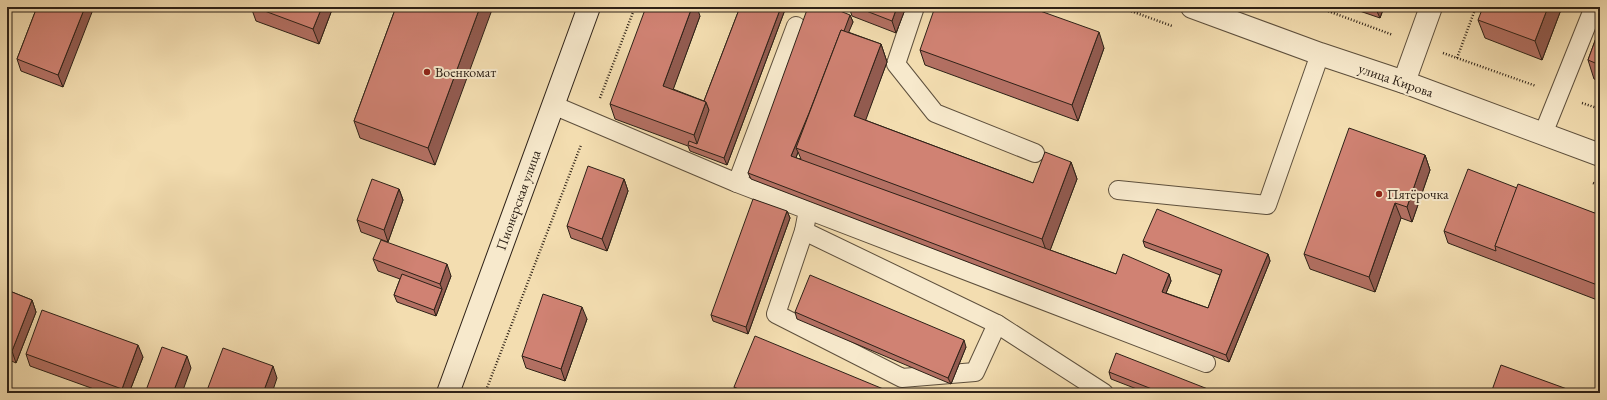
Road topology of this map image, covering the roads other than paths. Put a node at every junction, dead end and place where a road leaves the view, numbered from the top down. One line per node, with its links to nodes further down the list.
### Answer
1 (589, 7): 9 (street, Пионерская улица)
2 (915, 7): 11 (lane)
3 (1192, 7): 7 (street, улица Кирова)
4 (1431, 7): 8 (street)
5 (1594, 7): 10 (lane)
6 (796, 26): 13 (lane)
7 (1320, 54): 8 (street, улица Кирова); 14 (lane)
8 (1404, 82): 10 (street, улица Кирова)
9 (553, 105): 13 (lane); 19 (street, Пионерская улица)
10 (1543, 134): 12 (street, улица Кирова)
11 (1035, 153)
12 (1600, 155)
13 (737, 183): 15 (lane)
14 (1118, 190)
15 (808, 210): 16 (lane); 18 (lane)
16 (804, 231): 17 (lane); 17 (lane)
17 (997, 324): 20 (lane)
18 (1206, 363)
19 (448, 393)
20 (1104, 393)

